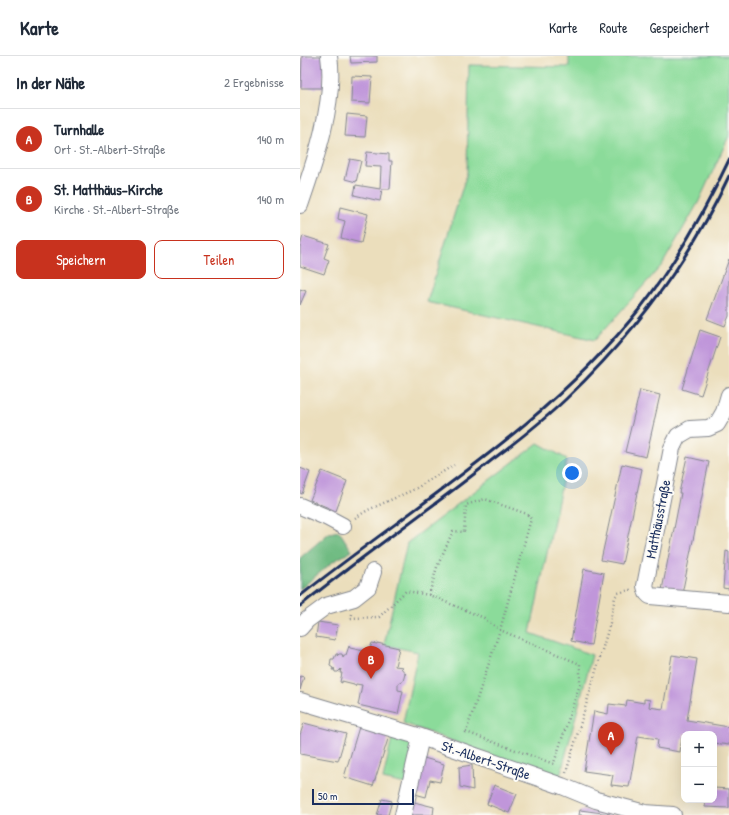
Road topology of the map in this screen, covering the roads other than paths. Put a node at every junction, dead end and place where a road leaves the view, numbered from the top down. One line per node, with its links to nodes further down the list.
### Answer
1 (329, 56): 2 (street)
2 (306, 170): 3 (street)
3 (300, 205)
4 (729, 395): 8 (street, Matthäusstraße)
5 (300, 506): 6 (street)
6 (343, 526)
7 (373, 572): 9 (street)
8 (729, 603)
9 (300, 628)
10 (300, 701): 11 (street, St.-Albert-Straße)
11 (421, 737): 12 (street); 13 (street, St.-Albert-Straße)
12 (404, 815)
13 (672, 815)

